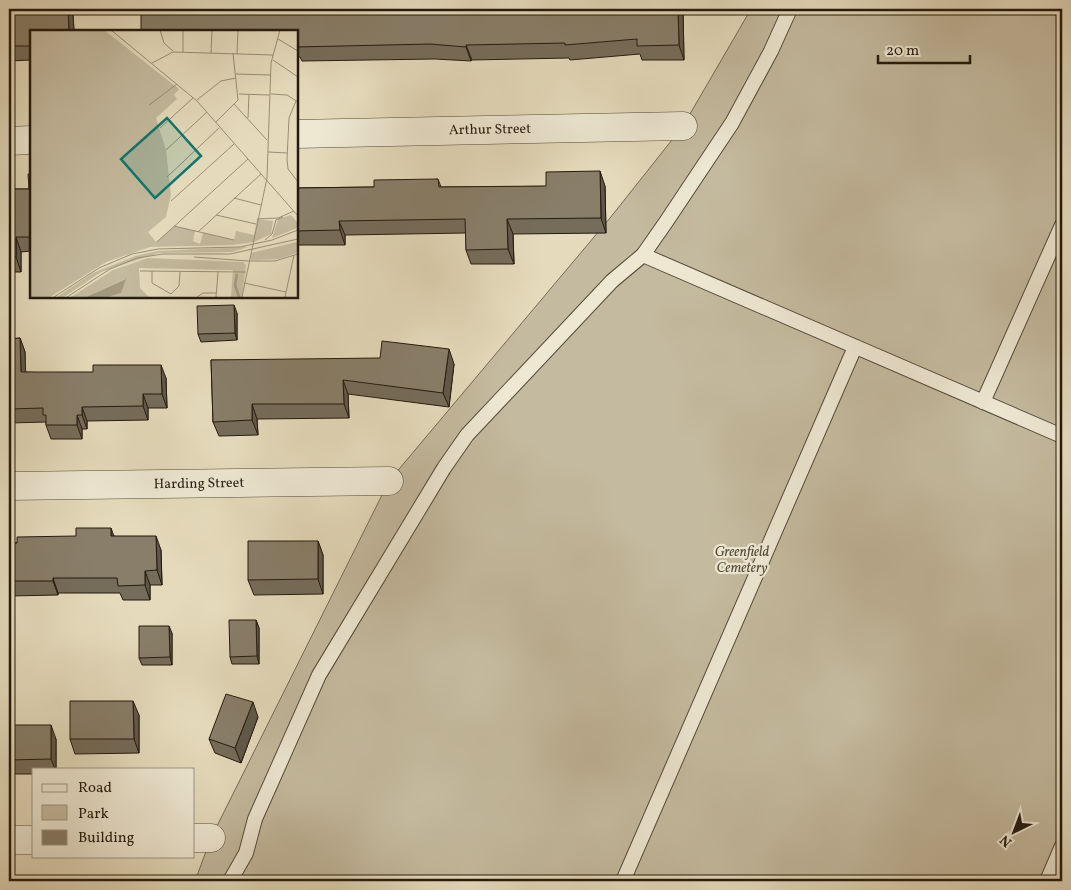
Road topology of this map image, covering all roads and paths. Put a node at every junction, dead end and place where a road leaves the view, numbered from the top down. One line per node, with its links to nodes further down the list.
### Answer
1 (790, 9): 7 (lane)
2 (683, 126): 3 (street, Arthur Street)
3 (298, 134)
4 (9, 140): 5 (street)
5 (30, 140)
6 (1062, 225): 9 (lane)
7 (643, 255): 8 (lane); 16 (lane)
8 (855, 347): 9 (lane); 18 (lane)
9 (983, 402): 10 (lane)
10 (1062, 436)
11 (389, 482): 12 (street, Harding Street)
12 (9, 486)
13 (9, 840): 14 (street)
14 (32, 840)
15 (1062, 846): 19 (lane)
16 (231, 878): 17 (lane)
17 (246, 881)
18 (623, 881)
19 (1047, 881)

